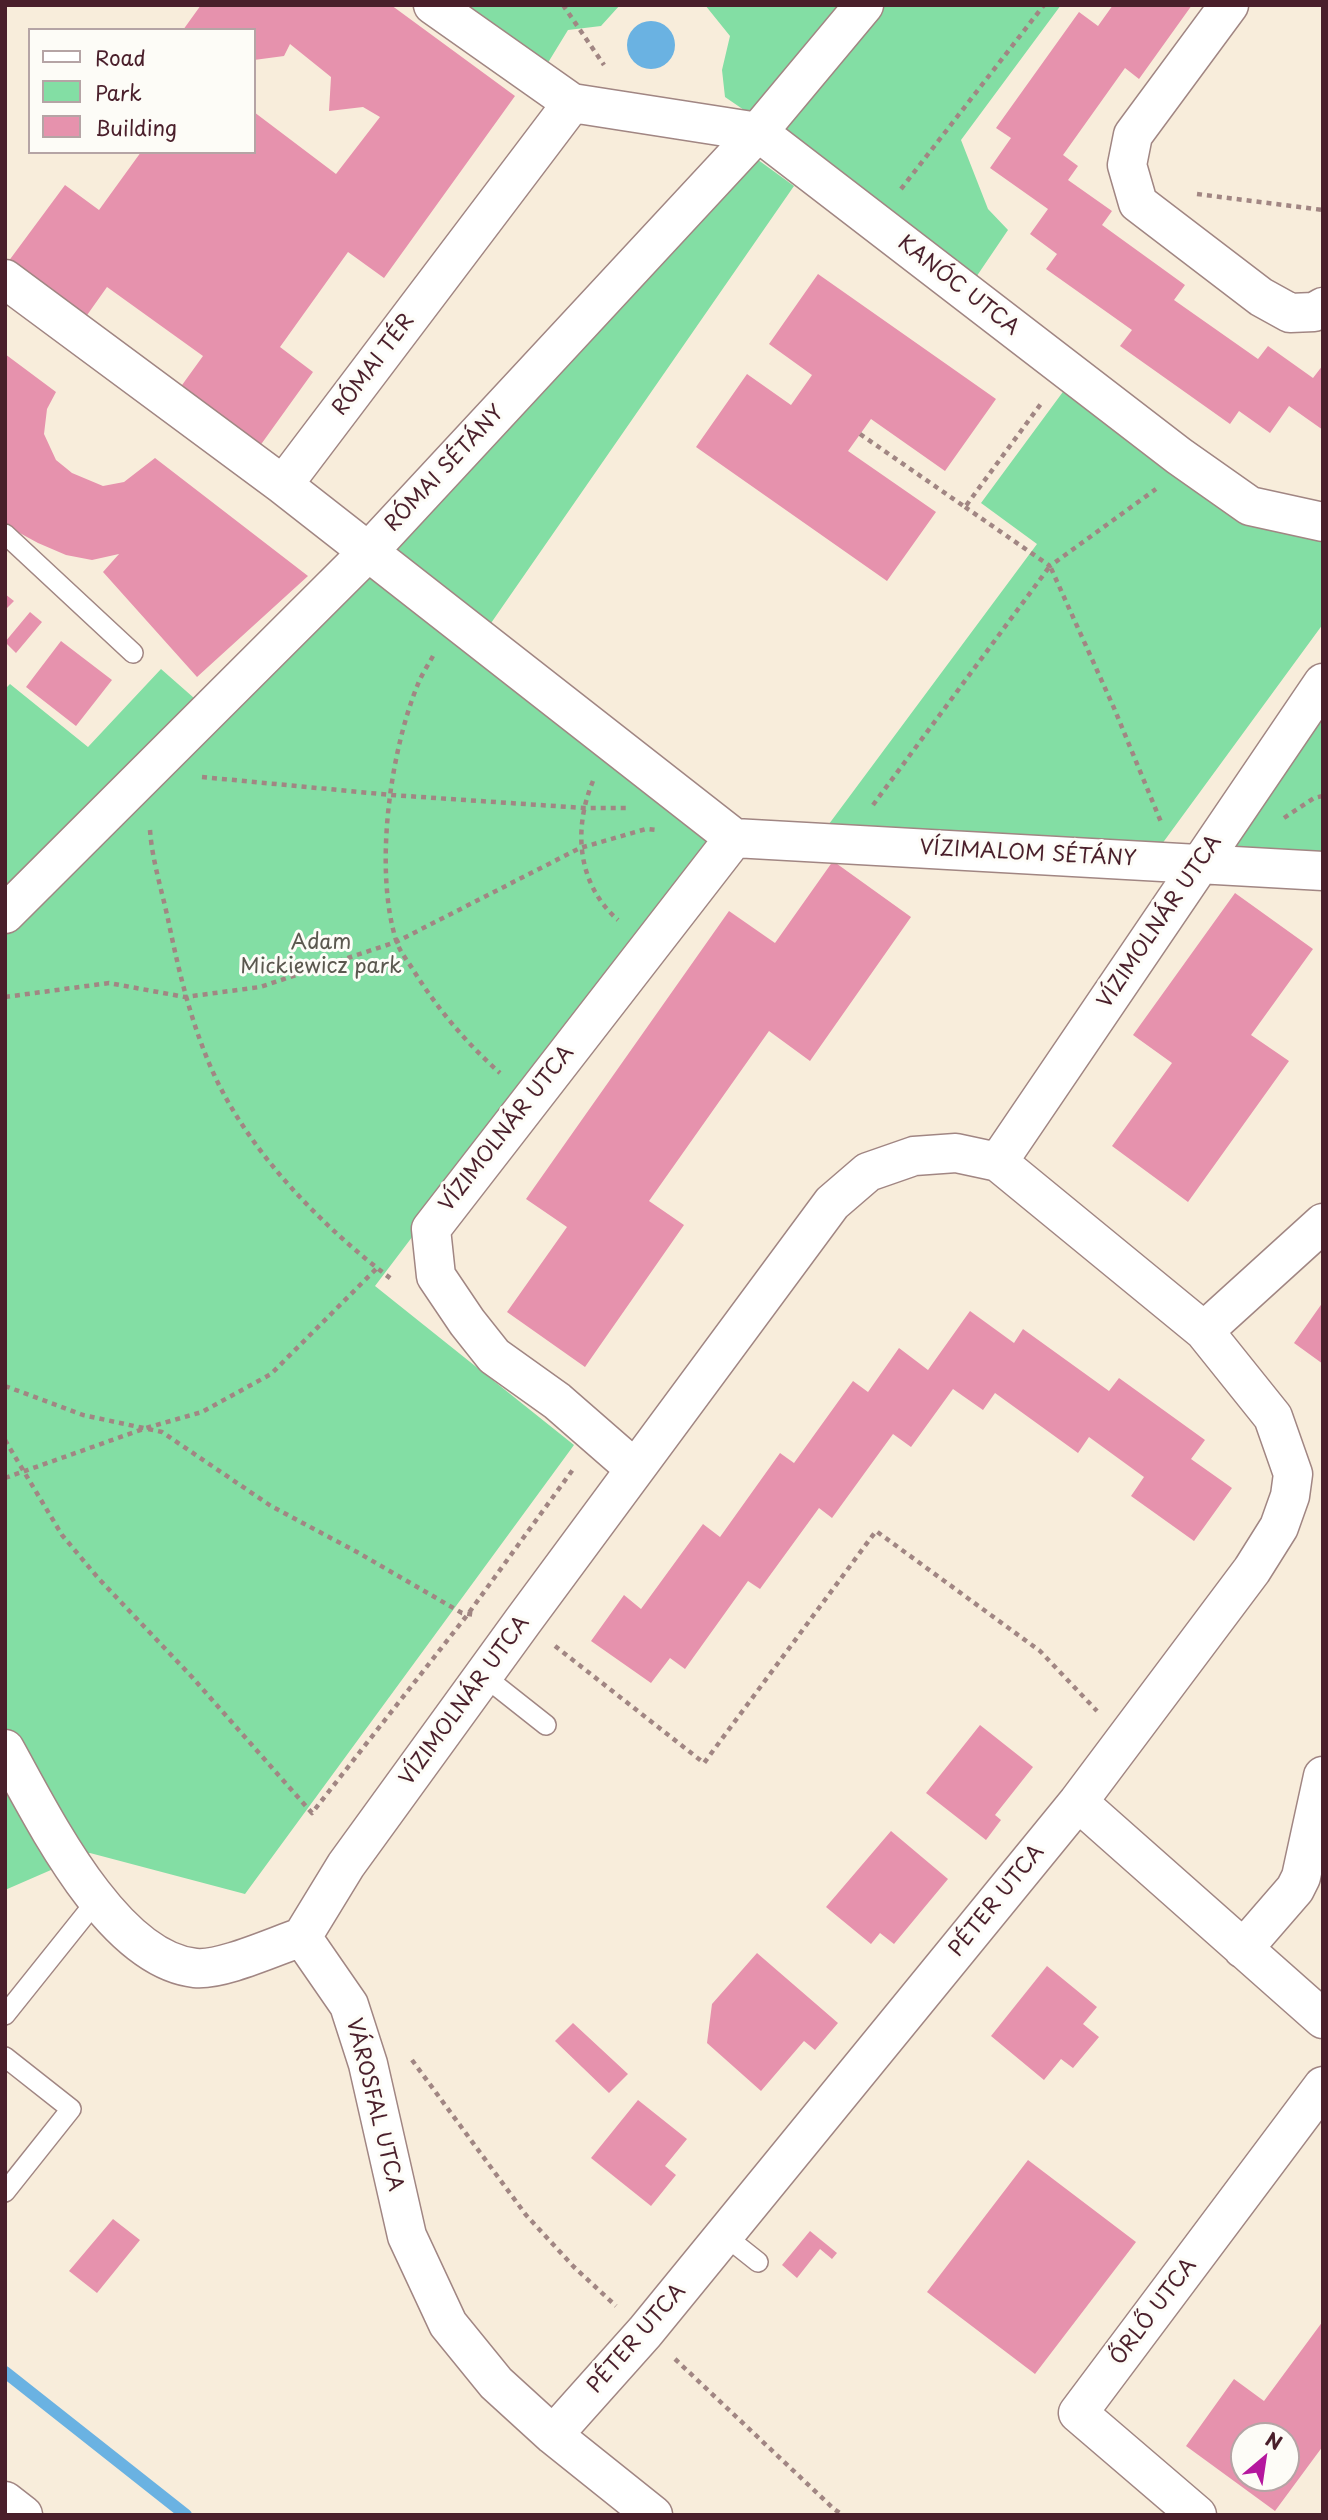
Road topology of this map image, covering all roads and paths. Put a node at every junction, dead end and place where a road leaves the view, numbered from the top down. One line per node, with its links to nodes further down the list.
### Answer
1 (563, 5): 7 (path)
2 (864, 5): 8 (street, RÓMAI SÉTÁNY)
3 (1044, 5): 11 (path)
4 (1229, 5): 9 (street)
5 (447, 9): 6 (street)
6 (572, 103): 7 (street, KANÓC UTCA); 17 (street, RÓMAI TÉR)
7 (639, 113): 8 (street, KANÓC UTCA)
8 (758, 132): 11 (street, KANÓC UTCA); 21 (street, RÓMAI SÉTÁNY)
9 (1133, 186): 10 (path); 13 (street)
10 (1323, 211)
11 (875, 222): 14 (street, KANÓC UTCA)
12 (5, 279): 17 (street)
13 (1323, 307)
14 (1066, 369): 16 (street, KANÓC UTCA); 18 (path)
15 (860, 434): 18 (path)
16 (1191, 464): 19 (street, KANÓC UTCA); 22 (path)
17 (284, 485): 21 (street)
18 (965, 507): 22 (path)
19 (1323, 522)
20 (5, 534): 24 (lane)
21 (368, 552): 23 (street); 27 (street, RÓMAI SÉTÁNY)
22 (1050, 566): 32 (path); 37 (path)
23 (454, 618): 26 (street); 28 (path)
24 (133, 653)
25 (1323, 683): 37 (street, VÍZIMOLNÁR UTCA)
26 (615, 744): 30 (path); 35 (street)
27 (148, 771): 28 (path); 39 (street, RÓMAI SÉTÁNY); 43 (path)
28 (391, 796): 30 (path); 40 (path)
29 (1323, 796): 33 (path)
30 (584, 808): 31 (path); 36 (path)
31 (635, 808)
32 (867, 812)
33 (1276, 824)
34 (658, 830): 36 (path)
35 (734, 838): 37 (street, VÍZIMALOM SÉTÁNY); 41 (street, VÍZIMOLNÁR UTCA)
36 (580, 848): 40 (path); 41 (path)
37 (1188, 862): 38 (street, VÍZIMALOM SÉTÁNY); 45 (street, VÍZIMOLNÁR UTCA)
38 (1323, 871)
39 (5, 914)
40 (396, 942): 43 (path); 44 (path)
41 (649, 947): 44 (street, VÍZIMOLNÁR UTCA)
42 (5, 997): 43 (path)
43 (185, 997): 47 (path)
44 (530, 1099): 52 (street, VÍZIMOLNÁR UTCA)
45 (998, 1162): 49 (street, VÍZIMOLNÁR UTCA); 54 (street, VÍZIMOLNÁR UTCA)
46 (1323, 1223): 49 (street)
47 (377, 1268): 48 (path); 51 (path)
48 (398, 1284)
49 (1204, 1331): 56 (street, PÉTER UTCA)
50 (5, 1386): 51 (path)
51 (145, 1429): 55 (path); 58 (path)
52 (597, 1436): 54 (street, VÍZIMOLNÁR UTCA); 58 (path)
53 (5, 1440): 55 (path)
54 (635, 1469): 59 (street, VÍZIMOLNÁR UTCA)
55 (22, 1470): 57 (path); 58 (path)
56 (1308, 1470): 65 (street, PÉTER UTCA)
57 (5, 1478)
58 (468, 1614): 59 (path)
59 (523, 1621): 60 (street, VÍZIMOLNÁR UTCA); 61 (path)
60 (484, 1676): 62 (lane); 67 (street, VÍZIMOLNÁR UTCA)
61 (1104, 1718)
62 (546, 1725)
63 (5, 1749): 66 (street)
64 (1323, 1776): 68 (street)
65 (1078, 1801): 68 (street); 75 (street, PÉTER UTCA)
66 (97, 1900): 67 (street); 69 (lane)
67 (302, 1937): 78 (street, VÁROSFAL UTCA)
68 (1244, 1949): 70 (street)
69 (5, 2015)
70 (1323, 2019)
71 (408, 2054): 77 (path)
72 (5, 2057): 74 (lane)
73 (1323, 2086): 83 (street, ŐRLŐ UTCA)
74 (5, 2192)
75 (724, 2235): 76 (lane); 77 (street, PÉTER UTCA)
76 (758, 2262)
77 (645, 2332): 78 (street, PÉTER UTCA); 82 (path)
78 (553, 2435): 81 (street, VÁROSFAL UTCA)
79 (5, 2501): 80 (street)
80 (23, 2515)
81 (653, 2515)
82 (843, 2515)
83 (1197, 2515)

